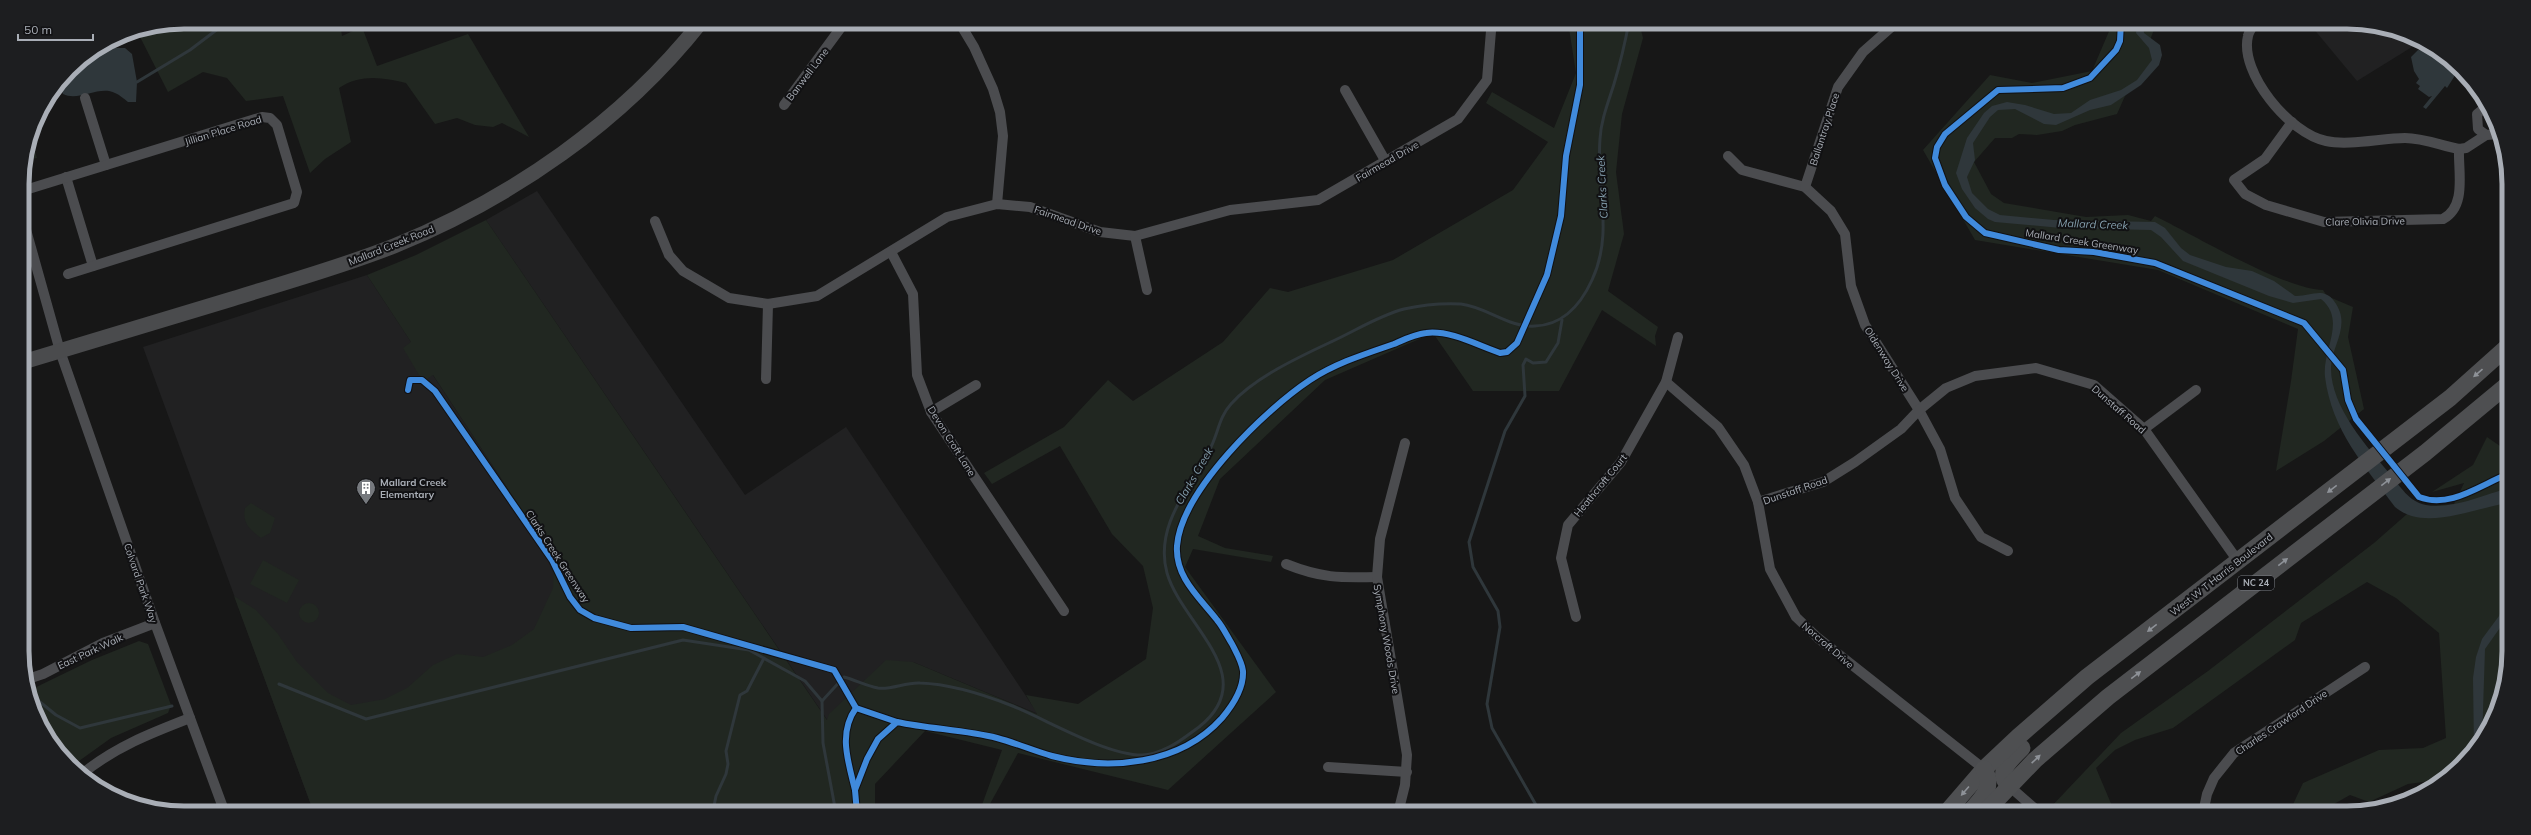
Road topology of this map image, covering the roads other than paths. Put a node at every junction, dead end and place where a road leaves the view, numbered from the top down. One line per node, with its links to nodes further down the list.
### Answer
1 (696, 29): 31 (main road, Mallard Creek Road)
2 (840, 29): 9 (street, Banwell Lane)
3 (963, 29): 21 (street)
4 (1491, 29): 16 (street, Fairmead Drive)
5 (2252, 29): 11 (street)
6 (1886, 31): 19 (street, Ballantray Place)
7 (1345, 90): 16 (street)
8 (85, 98): 17 (street)
9 (784, 105)
10 (2482, 108): 12 (street)
11 (2292, 122): 14 (street); 14 (street, Clare Olivia Drive)
12 (2486, 135): 13 (street); 14 (street)
13 (2494, 136)
14 (2459, 149)
15 (1728, 156): 19 (street, Oldenway Drive)
16 (1386, 162): 23 (street, Fairmead Drive)
17 (106, 165): 18 (street, Jillian Place Road); 26 (street, Jillian Place Road)
18 (66, 177): 20 (street, Jillian Place Road); 26 (street)
19 (1805, 187): 39 (street, Oldenway Drive)
20 (29, 189)
21 (997, 204): 23 (street, Fairmead Drive); 25 (street, Fairmead Drive)
22 (655, 222): 29 (street, Fairmead Drive)
23 (1135, 236): 28 (street)
24 (29, 240): 31 (street, Colvard Park Way)
25 (891, 252): 29 (street, Fairmead Drive); 40 (street, Devon Croft Lane)
26 (93, 266): 27 (street, Jillian Place Road)
27 (68, 274)
28 (1147, 290)
29 (768, 304): 34 (street)
30 (1678, 337): 35 (street, Heathcroft Court)
31 (60, 351): 33 (main road, Mallard Creek Road); 50 (street, Colvard Park Way)
32 (2502, 351): 45 (main road, West W T Harris Boulevard / NC 24, one-way to 45)
33 (29, 360)
34 (766, 379)
35 (1666, 382): 43 (street, Norcroft Drive); 49 (street, Heathcroft Court)
36 (976, 385): 40 (street)
37 (2502, 389): 59 (main road, NC 24, one-way to 37)
38 (2196, 390): 41 (street)
39 (1918, 410): 41 (street, Dunstaff Road); 43 (street, Dunstaff Road); 44 (street, Oldenway Drive)
40 (932, 412): 48 (street, Devon Croft Lane)
41 (2144, 429): 45 (street, Dunstaff Road)
42 (1405, 443): 47 (street, Symphony Woods Drive)
43 (1758, 502): 56 (street, Norcroft Drive)
44 (2008, 551)
45 (2238, 561): 53 (main road, West W T Harris Boulevard / NC 24, one-way to 53)
46 (1286, 564): 47 (street)
47 (1377, 578): 58 (street, Symphony Woods Drive)
48 (1064, 611)
49 (1576, 616)
50 (155, 624): 52 (street, East Park Walk); 54 (street, Colvard Park Way)
51 (2365, 667): 66 (street, Charles Crawford Drive)
52 (31, 678)
53 (2072, 691): 56 (main road, West W T Harris Boulevard / NC 24); 59 (main road)
54 (190, 718): 57 (street); 60 (street, Colvard Park Way)
55 (1328, 767): 58 (street)
56 (1984, 769): 62 (main road, West W T Harris Boulevard / NC 24, one-way to 62); 63 (main road)
57 (86, 771)
58 (1407, 772): 61 (street, Symphony Woods Drive)
59 (2009, 786): 64 (main road, NC 24); 65 (street)
60 (222, 806)
61 (1400, 806)
62 (1952, 806)
63 (1975, 806)
64 (1990, 806)
65 (2032, 806)
66 (2204, 806)

